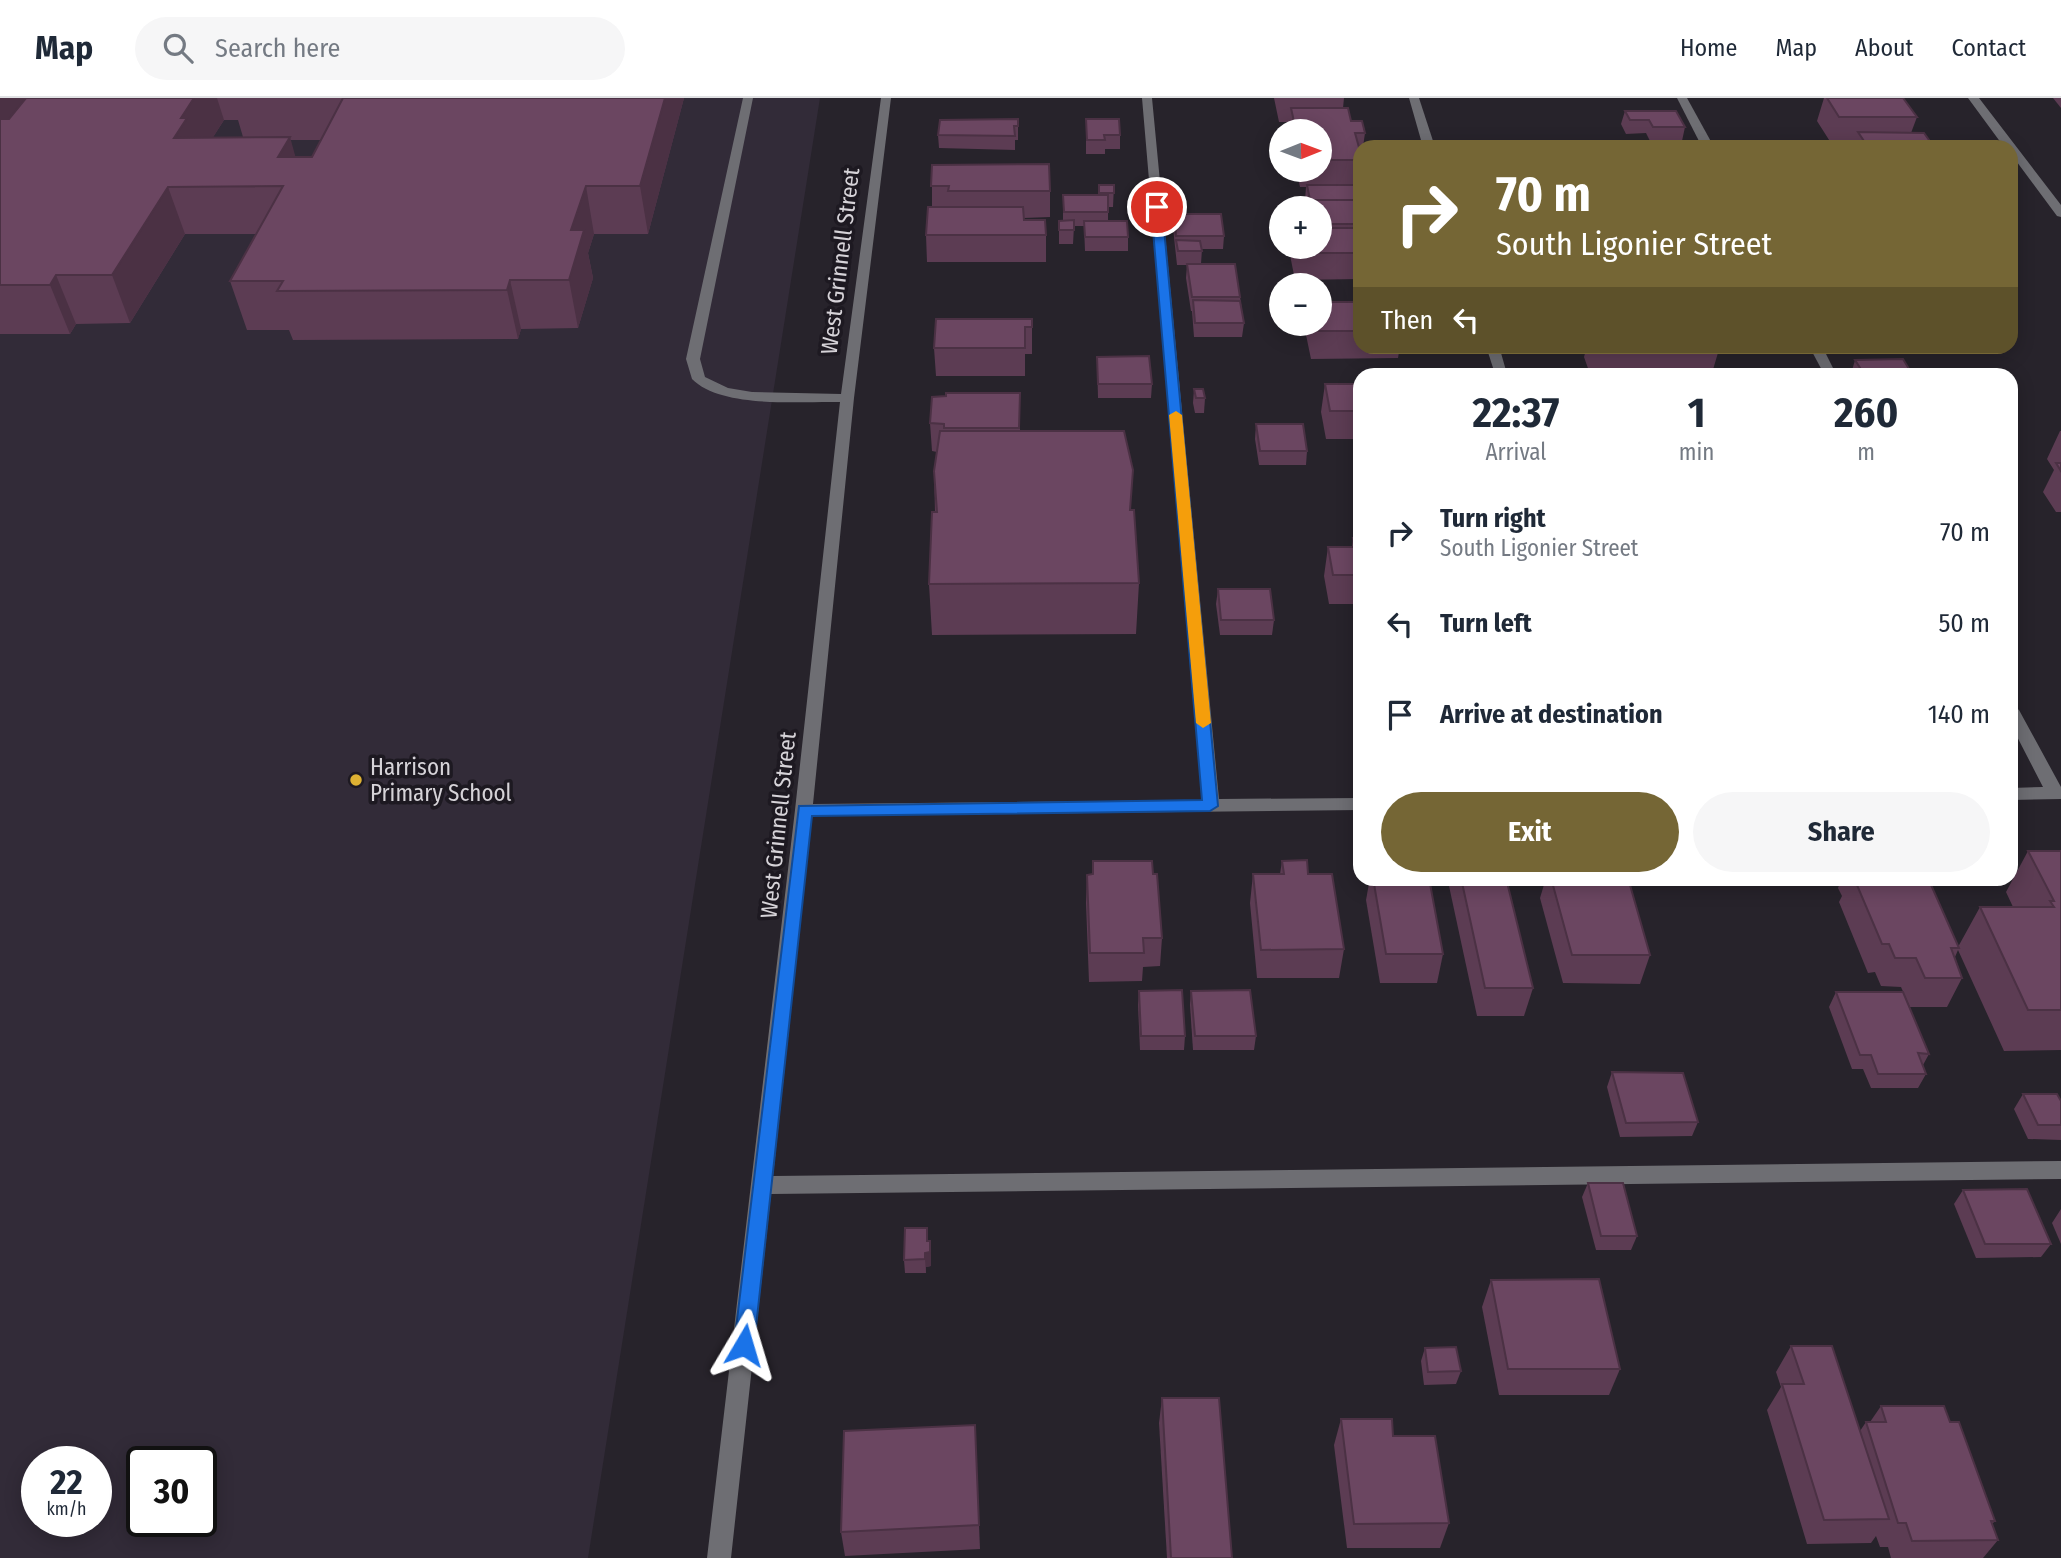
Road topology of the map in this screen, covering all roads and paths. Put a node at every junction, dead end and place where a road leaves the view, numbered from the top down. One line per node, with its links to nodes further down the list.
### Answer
1 (748, 98): 12 (street)
2 (886, 98): 12 (street, West Grinnell Street)
3 (1147, 98): 17 (street)
4 (1414, 98): 7 (street)
5 (1682, 98): 8 (street)
6 (1973, 98): 9 (street)
7 (1427, 140)
8 (1704, 140)
9 (2006, 140)
10 (2018, 156): 11 (street)
11 (2061, 213)
12 (848, 398): 18 (street, West Grinnell Street)
13 (2018, 722): 14 (street)
14 (2058, 793): 15 (street)
15 (2018, 794)
16 (1353, 804): 17 (street)
17 (1210, 806): 18 (street)
18 (804, 810): 20 (street, West Grinnell Street)
19 (2061, 1170): 20 (street)
20 (762, 1185): 21 (street, West Grinnell Street)
21 (719, 1558)

